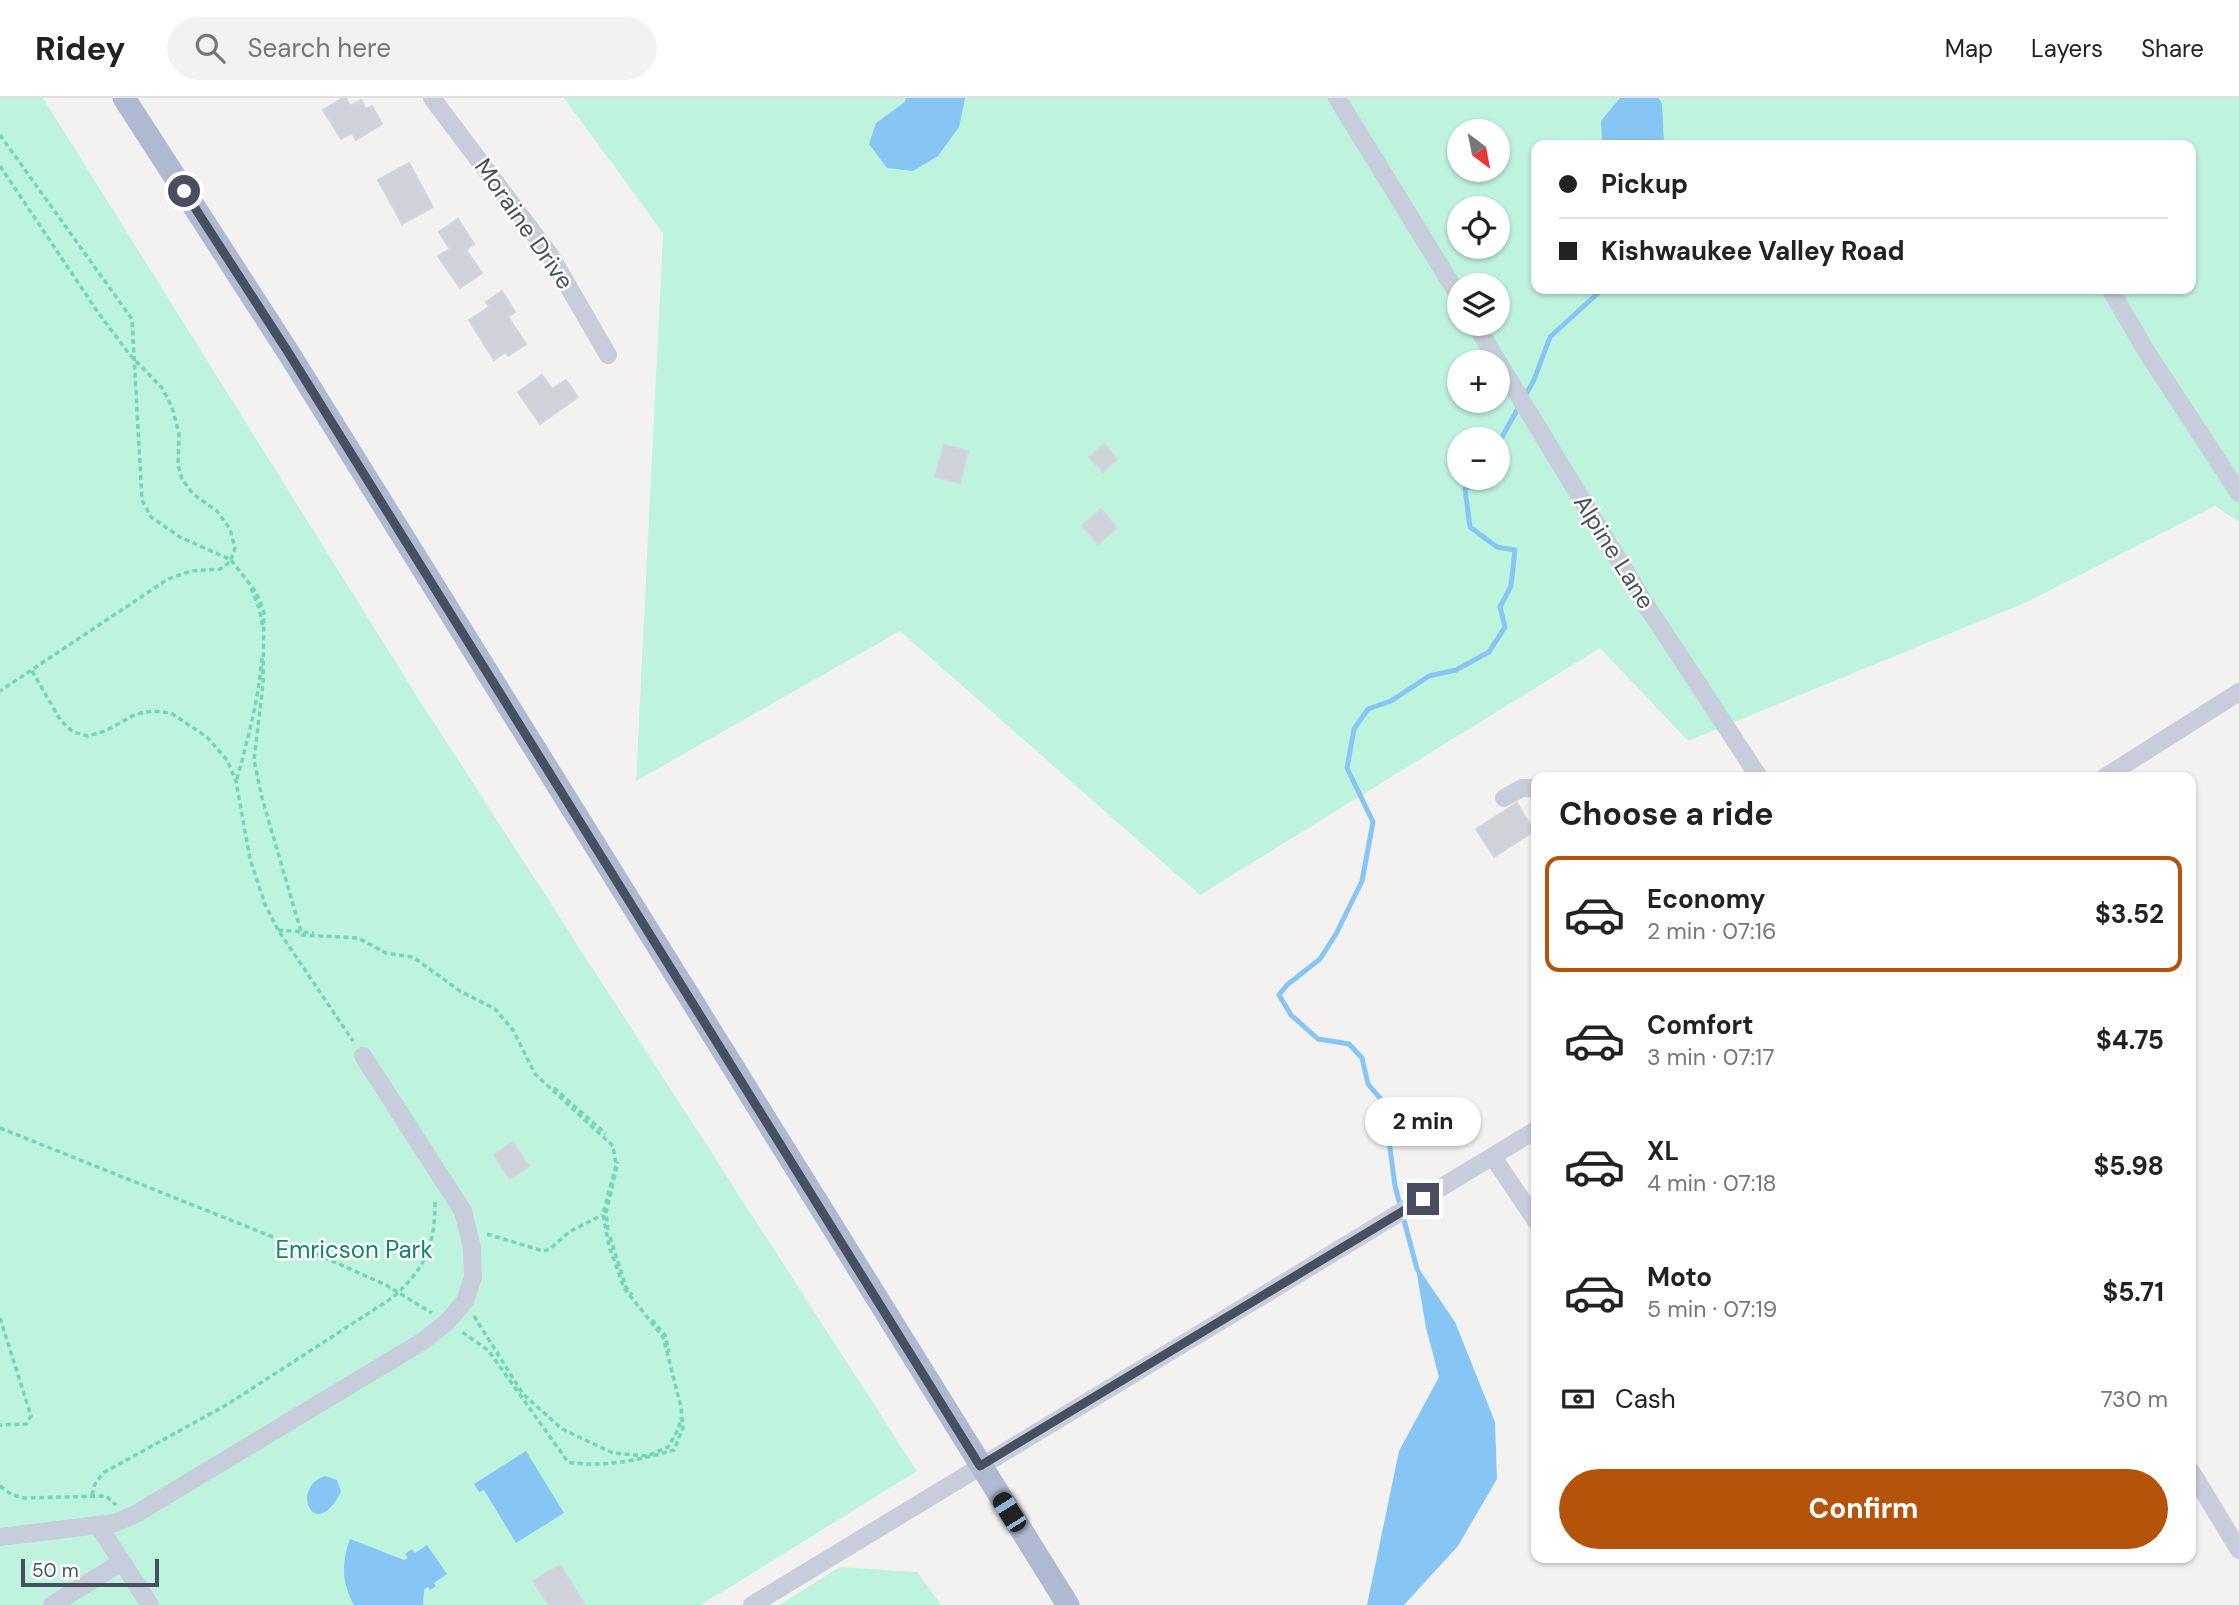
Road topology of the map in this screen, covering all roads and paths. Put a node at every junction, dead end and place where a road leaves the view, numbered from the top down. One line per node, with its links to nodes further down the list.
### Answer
1 (124, 98): 37 (main road)
2 (432, 98): 9 (street, Moraine Drive)
3 (1337, 98): 6 (street)
4 (0, 135): 10 (path)
5 (0, 166): 10 (path)
6 (1447, 277)
7 (2113, 294): 11 (street)
8 (1482, 336): 16 (street, Alpine Lane)
9 (608, 355)
10 (135, 360): 12 (path); 12 (path)
11 (2239, 493)
12 (231, 561): 13 (path); 18 (path); 22 (path)
13 (32, 671): 14 (path); 18 (path)
14 (0, 691)
15 (2239, 692): 17 (street)
16 (1756, 772)
17 (2113, 772)
18 (236, 781): 21 (path)
19 (1531, 788): 20 (street)
20 (1504, 798)
21 (278, 930): 22 (path); 23 (path)
22 (301, 932): 28 (path)
23 (363, 1056): 27 (street)
24 (0, 1128): 31 (path)
25 (1531, 1133): 26 (street)
26 (1493, 1157): 29 (street); 37 (street)
27 (435, 1168): 30 (street); 31 (path)
28 (604, 1214): 30 (path); 35 (path)
29 (1531, 1214)
30 (468, 1230): 32 (street)
31 (398, 1293): 34 (path); 40 (path)
32 (465, 1301): 34 (street); 35 (path)
33 (0, 1318): 36 (path)
34 (447, 1322): 35 (path); 41 (street)
35 (681, 1407)
36 (0, 1425)
37 (980, 1466): 48 (street); 49 (main road)
38 (2196, 1480): 44 (street)
39 (0, 1486): 40 (path)
40 (92, 1495): 41 (path)
41 (125, 1518): 42 (street)
42 (98, 1525): 43 (street); 45 (street)
43 (0, 1537)
44 (2239, 1550)
45 (122, 1562): 46 (street); 47 (street)
46 (52, 1605)
47 (150, 1605)
48 (752, 1605)
49 (1068, 1605)

